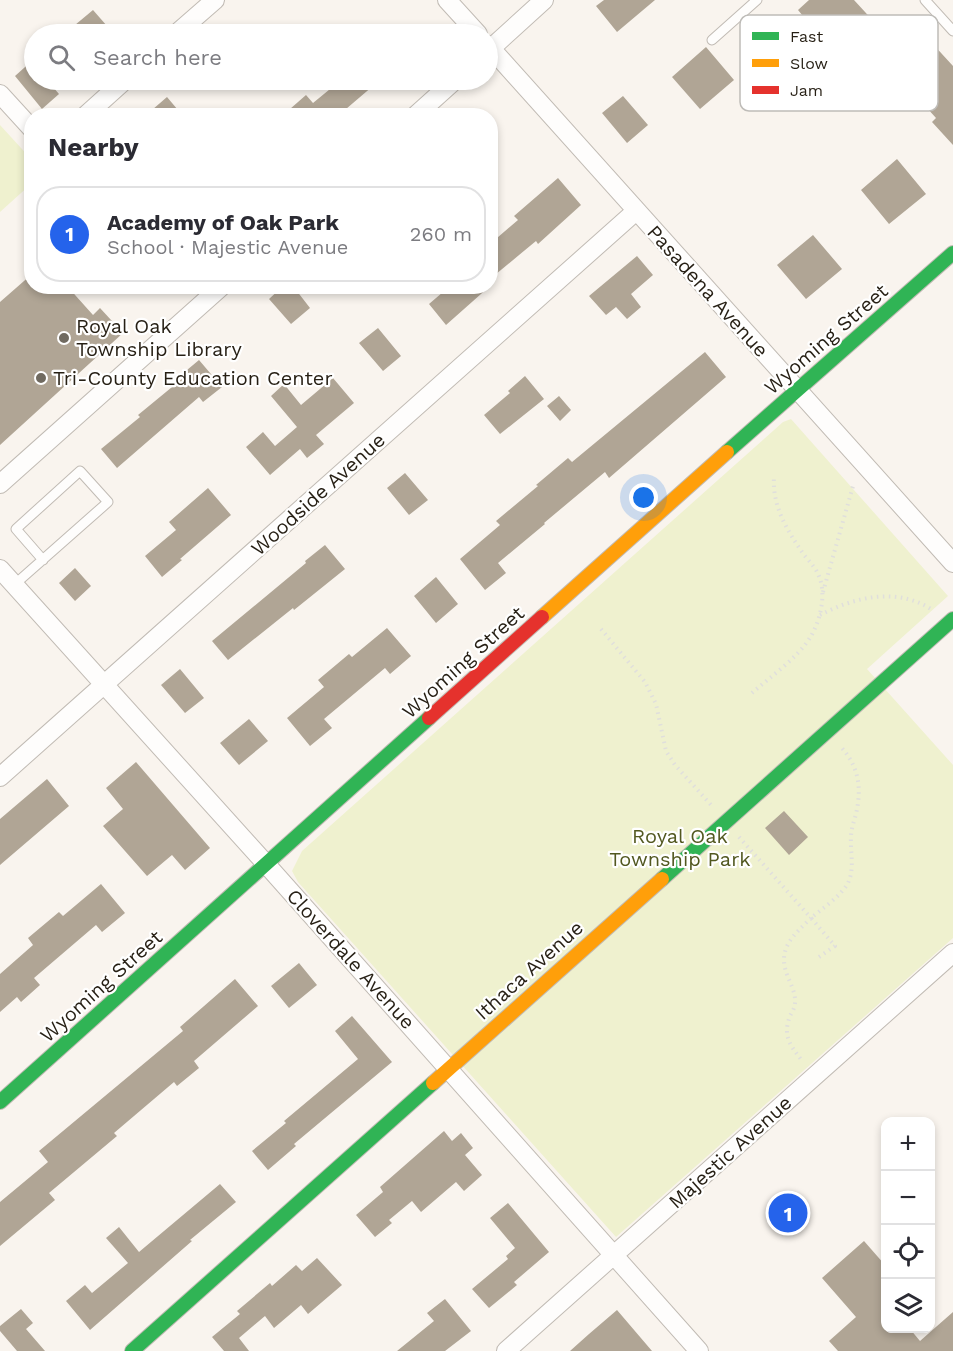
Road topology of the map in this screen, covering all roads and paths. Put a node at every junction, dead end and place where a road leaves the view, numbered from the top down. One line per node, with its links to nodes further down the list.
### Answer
1 (215, 0): 8 (street)
2 (447, 0): 9 (street, Pasadena Avenue)
3 (544, 0): 11 (street)
4 (757, 0): 6 (lane)
5 (925, 0): 10 (lane)
6 (740, 15)
7 (740, 15): 12 (lane)
8 (187, 24)
9 (468, 24)
10 (953, 31)
11 (498, 36)
12 (712, 40)
13 (498, 58): 20 (street, Pasadena Avenue)
14 (114, 90): 17 (street)
15 (444, 90): 18 (street)
16 (0, 94): 19 (street)
17 (94, 108)
18 (424, 108)
19 (24, 120)
20 (636, 211): 23 (street, Pasadena Avenue); 36 (street, Woodside Avenue)
21 (953, 253): 23 (street, Wyoming Street)
22 (213, 294): 25 (street)
23 (799, 389): 28 (street, Pasadena Avenue); 42 (street, Wyoming Street)
24 (774, 476): 31 (path)
25 (0, 484)
26 (853, 486): 31 (path)
27 (43, 560): 27 (lane); 30 (lane)
28 (953, 563)
29 (0, 569): 30 (street, Cloverdale Avenue)
30 (14, 585): 36 (street, Cloverdale Avenue)
31 (822, 594): 33 (path)
32 (934, 611): 33 (path)
33 (820, 615): 37 (path)
34 (953, 619): 47 (street, Ithaca Avenue)
35 (601, 629): 40 (path)
36 (104, 685): 39 (street, Woodside Avenue); 42 (street, Cloverdale Avenue)
37 (752, 693)
38 (834, 739): 43 (path)
39 (0, 777)
40 (718, 813)
41 (732, 830): 43 (path)
42 (266, 864): 47 (street, Cloverdale Avenue); 48 (street, Wyoming Street)
43 (812, 918): 45 (path); 46 (path)
44 (953, 952): 49 (street, Majestic Avenue)
45 (819, 957)
46 (803, 1062)
47 (448, 1069): 49 (street, Cloverdale Avenue); 50 (street, Ithaca Avenue)
48 (0, 1102)
49 (614, 1255): 51 (street, Majestic Avenue); 52 (street, Cloverdale Avenue)
50 (132, 1351)
51 (506, 1351)
52 (699, 1351)

